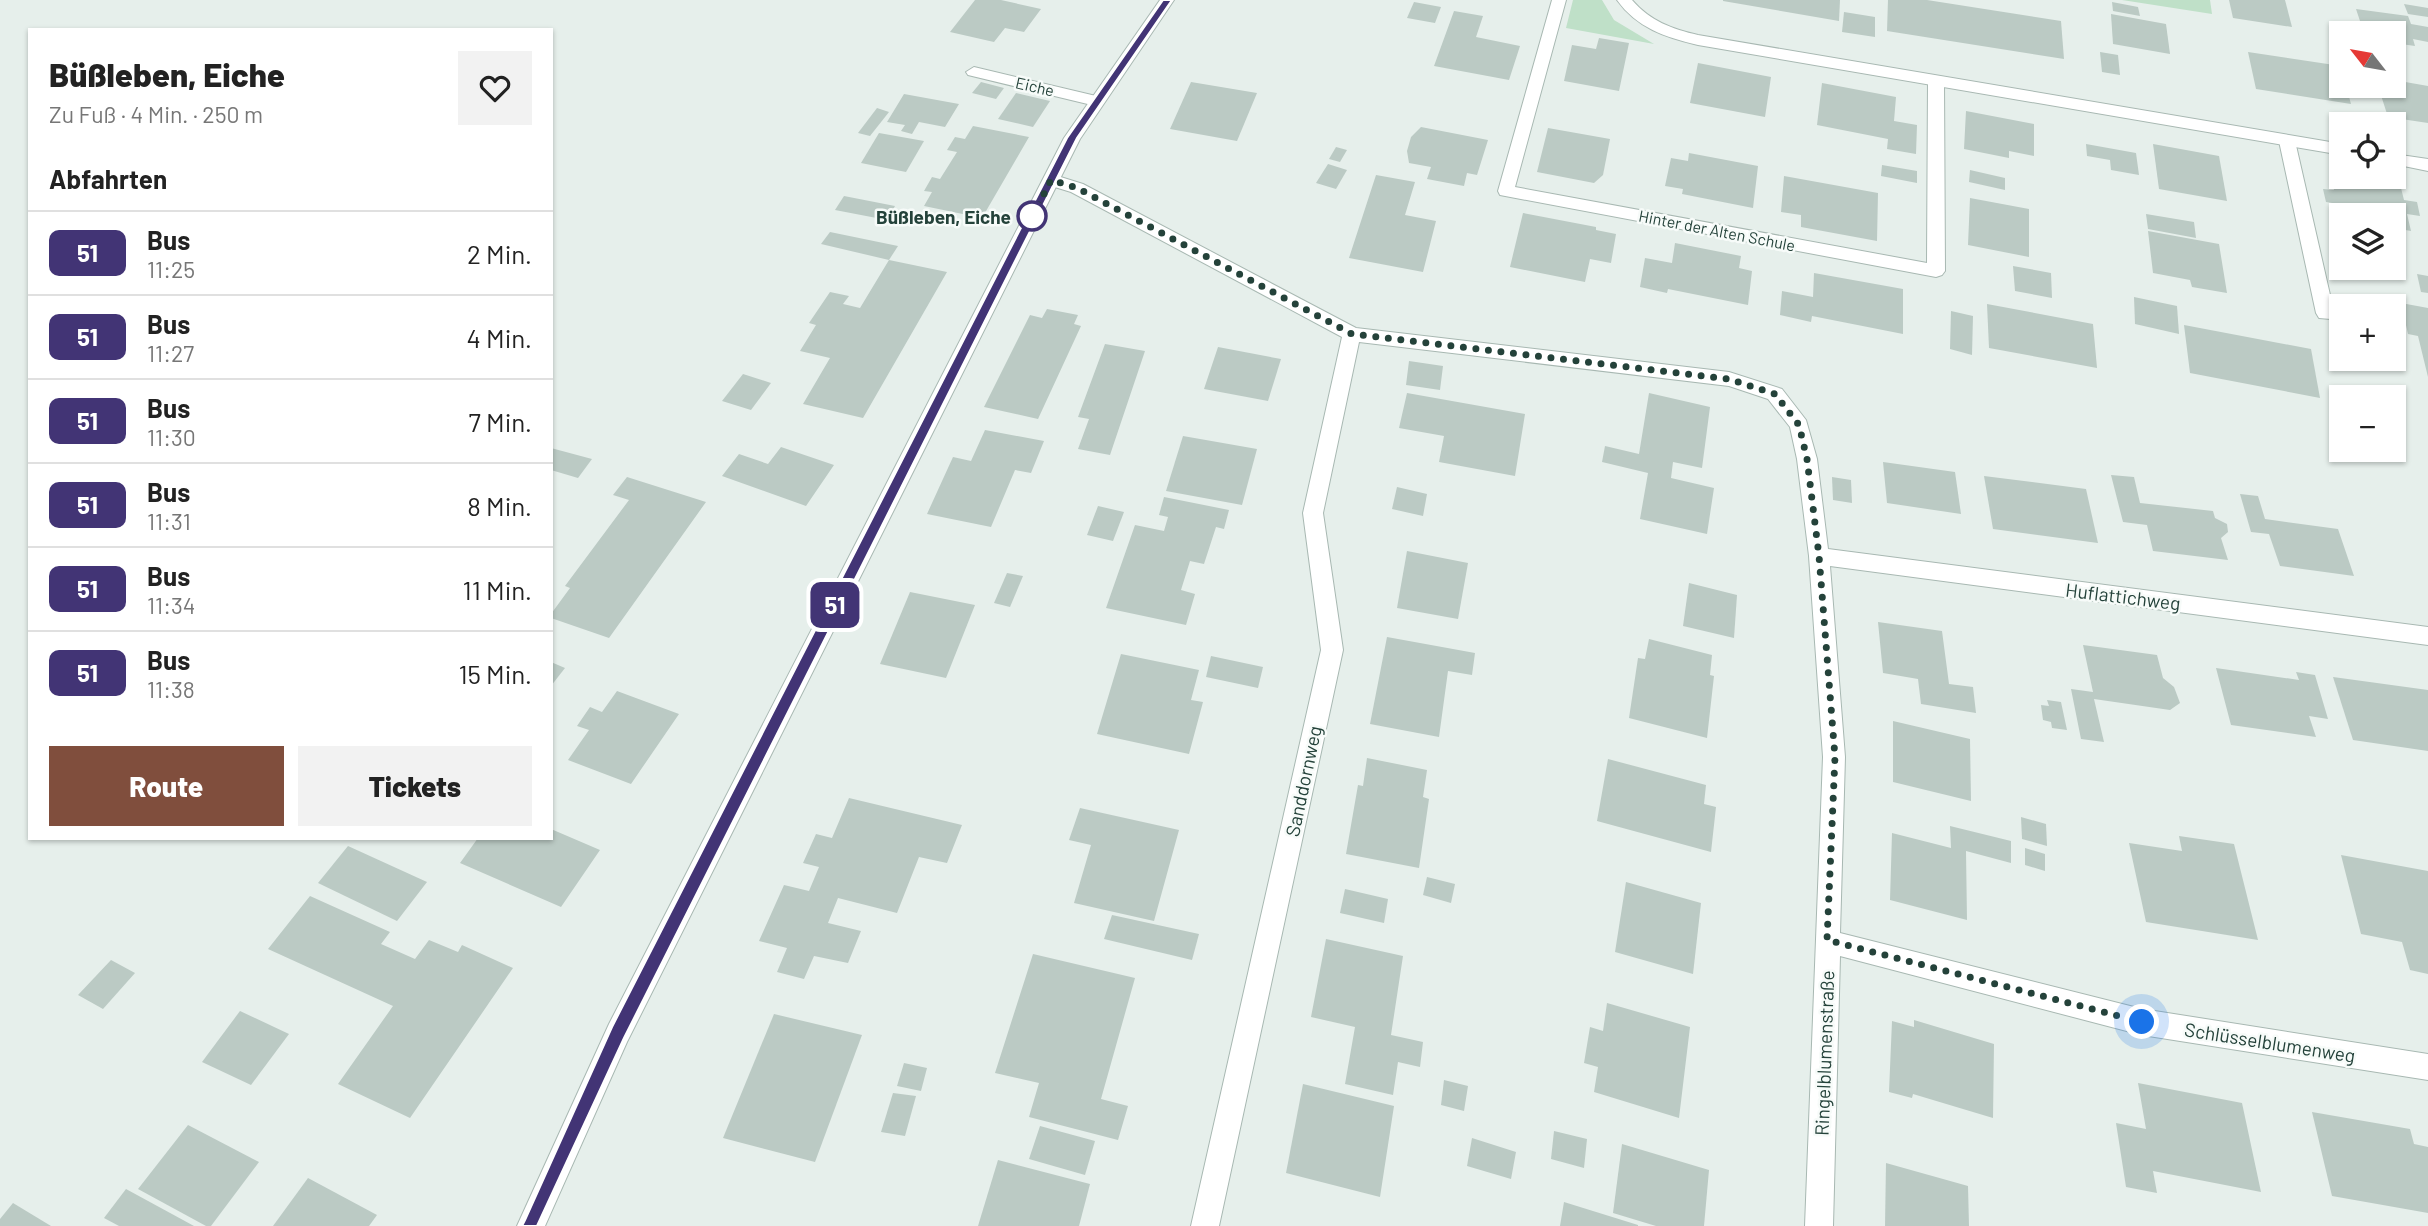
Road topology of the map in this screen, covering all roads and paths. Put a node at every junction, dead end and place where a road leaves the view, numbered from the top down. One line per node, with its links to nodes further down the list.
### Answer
1 (1167, 0): 6 (street)
2 (1559, 0): 5 (street, Hinter der Alten Schule)
3 (1625, 0): 5 (street)
4 (974, 72): 6 (street, Eiche)
5 (1936, 81): 7 (street)
6 (1096, 101): 11 (street)
7 (2287, 141): 8 (street); 12 (street)
8 (2329, 148)
9 (2406, 161): 10 (street)
10 (2428, 164)
11 (1051, 180): 13 (street); 18 (street)
12 (2329, 313)
13 (1352, 334): 14 (street, Ringelblumenstraße); 19 (street, Sanddornweg)
14 (1819, 556): 15 (street, Huflattichweg); 16 (street, Ringelblumenstraße)
15 (2428, 636)
16 (1827, 940): 17 (street, Schlüsselblumenweg); 20 (street, Ringelblumenstraße)
17 (2428, 1067)
18 (531, 1226)
19 (1205, 1226)
20 (1819, 1226)

